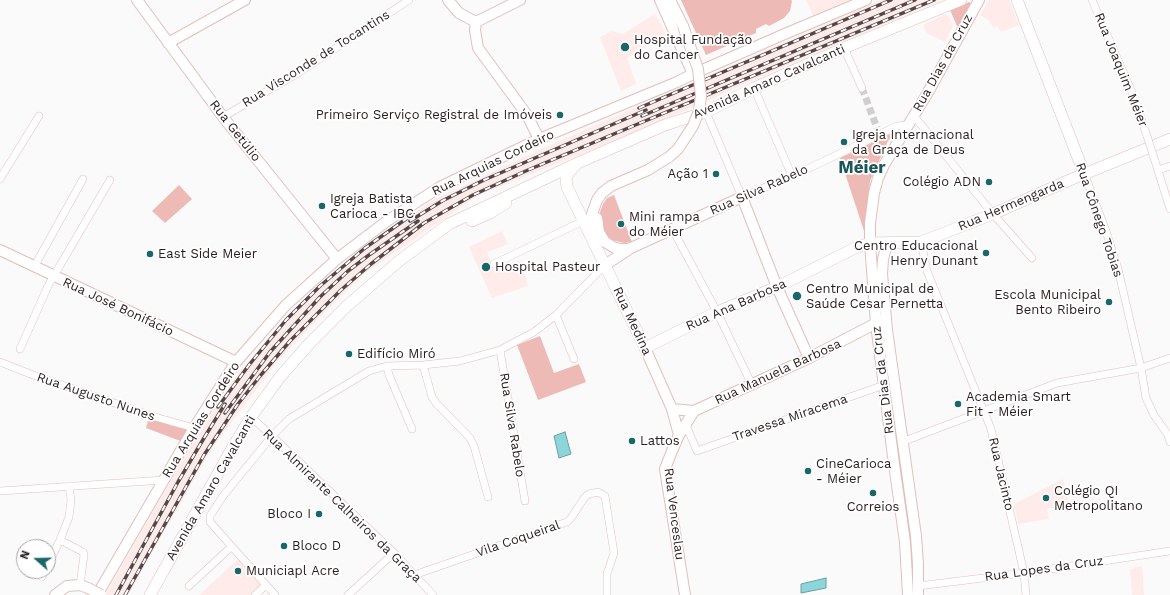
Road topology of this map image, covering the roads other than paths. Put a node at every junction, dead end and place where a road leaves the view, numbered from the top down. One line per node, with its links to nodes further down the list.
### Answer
1 (137, 0): 14 (street, Rua Getúlio)
2 (244, 0): 14 (street)
3 (409, 0): 22 (street, Rua Visconde de Tocantins)
4 (448, 0): 13 (street)
5 (520, 0): 13 (street)
6 (660, 0): 16 (street)
7 (670, 0): 39 (street, bridge)
8 (866, 0): 16 (street, Rua Arquias Cordeiro)
9 (960, 0): 15 (main road, Avenida Amaro Cavalcanti)
10 (979, 0): 21 (street, Rua Dias da Cruz)
11 (1017, 0): 29 (main road, Rua Cônego Tobias)
12 (1092, 0): 28 (street, Rua Joaquim Méier, bridge)
13 (476, 22): 24 (street)
14 (168, 43): 22 (street, Rua Getúlio)
15 (844, 48): 17 (main road, Avenida Amaro Cavalcanti); 18 (street)
16 (693, 74): 24 (street, Rua Arquias Cordeiro)
17 (754, 88): 19 (main road, Avenida Amaro Cavalcanti); 30 (street)
18 (862, 88)
19 (706, 112): 26 (main road, Avenida Amaro Cavalcanti); 37 (street)
20 (39, 116): 31 (street)
21 (914, 116): 23 (street, Rua Dias da Cruz); 41 (street)
22 (223, 117): 53 (street, Rua Getúlio)
23 (908, 125): 30 (street, Rua Silva Rabelo); 47 (street, Rua Dias da Cruz)
24 (539, 139): 53 (street, Rua Arquias Cordeiro)
25 (1170, 140): 29 (main road, Rua Hermengarda)
26 (580, 162): 34 (main road, Avenida Amaro Cavalcanti); 35 (main road)
27 (1170, 166): 28 (street)
28 (1158, 170): 40 (street, Rua Joaquim Méier)
29 (1084, 173): 41 (main road, Rua Hermengarda); 73 (street, Rua Cônego Tobias)
30 (792, 176): 37 (street, Rua Silva Rabelo)
31 (0, 179)
32 (83, 179): 56 (street)
33 (110, 180): 57 (street)
34 (537, 182): 35 (main road); 36 (main road, Avenida Amaro Cavalcanti)
35 (567, 187): 42 (main road, Rua Medina)
36 (513, 194): 38 (main road, Avenida Amaro Cavalcanti); 43 (main road, Avenida Amaro Cavalcanti)
37 (742, 198): 44 (street, Rua Silva Rabelo); 58 (street)
38 (496, 200): 43 (main road); 45 (main road, Avenida Amaro Cavalcanti)
39 (596, 202): 49 (street); 50 (street)
40 (1170, 209)
41 (993, 214): 46 (main road, Rua Hermengarda); 52 (street)
42 (583, 220): 49 (main road, Rua Medina); 54 (street)
43 (472, 221): 45 (main road, Avenida Amaro Cavalcanti)
44 (673, 230): 50 (street, Rua Silva Rabelo); 59 (street)
45 (434, 236): 79 (main road, Avenida Amaro Cavalcanti)
46 (921, 242): 48 (main road, Rua Hermengarda); 78 (street, Rua Jacinto)
47 (870, 243): 48 (main road, Rua Hermengarda); 58 (main road, Rua Ana Barbosa); 62 (street, Rua Dias da Cruz)
48 (890, 243): 61 (street, Rua Dias da Cruz)
49 (595, 244): 55 (main road, Rua Medina)
50 (631, 248): 55 (street, Rua Silva Rabelo)
51 (0, 250): 56 (street, Rua José Bonifácio)
52 (1032, 258)
53 (337, 259): 70 (street, Rua Arquias Cordeiro)
54 (494, 264)
55 (605, 265): 60 (street, Rua Silva Rabelo); 63 (main road, Rua Medina)
56 (34, 267): 57 (street, Rua José Bonifácio)
57 (53, 276): 64 (street); 70 (street, Rua José Bonifácio)
58 (777, 287): 59 (main road, Rua Ana Barbosa); 66 (street)
59 (717, 312): 63 (main road, Rua Ana Barbosa); 74 (street)
60 (556, 315): 65 (street, Rua Silva Rabelo); 68 (street)
61 (886, 318): 62 (street, Rua Manuela Barbosa); 85 (street, Rua Dias da Cruz)
62 (876, 324): 66 (street, Rua Manuela Barbosa); 75 (street, Rua Dias da Cruz)
63 (645, 348): 76 (street, Rua Medina)
64 (20, 349)
65 (500, 350): 71 (street, Rua Silva Rabelo); 91 (street, Rua Silva Rabelo)
66 (809, 358): 74 (street, Rua Manuela Barbosa)
67 (1170, 358): 73 (street)
68 (574, 359)
69 (0, 362): 81 (street, Rua Augusto Nunes)
70 (236, 362): 81 (street, Rua Arquias Cordeiro)
71 (423, 365): 72 (street, Rua Silva Rabelo); 90 (street)
72 (387, 366): 82 (street); 84 (street, Rua Silva Rabelo)
73 (1141, 368): 78 (street); 86 (street, Rua Cônego Tobias)
74 (752, 385): 77 (street, Rua Manuela Barbosa)
75 (884, 385): 80 (street, Travessa Miracema); 113 (street, Rua Dias da Cruz)
76 (672, 409): 77 (street); 83 (street, Rua Medina)
77 (694, 411): 80 (street)
78 (983, 411): 85 (street); 97 (street, Rua Jacinto)
79 (251, 418): 84 (street, Rua Almirante Calheiros da Graça); 106 (main road, Avenida Amaro Cavalcanti)
80 (686, 424): 83 (street)
81 (194, 428): 87 (street, Rua Arquias Cordeiro)
82 (412, 429)
83 (679, 435): 112 (street, Rua Venceslau)
84 (272, 436): 93 (street, Rua Silva Rabelo); 96 (street, Rua Almirante Calheiros da Graça)
85 (902, 442): 102 (street, Rua Dias da Cruz)
86 (1170, 442)
87 (164, 480): 88 (street); 104 (street, Rua Arquias Cordeiro)
88 (70, 486): 89 (street); 92 (street)
89 (0, 491)
90 (488, 497)
91 (525, 501)
92 (60, 540): 94 (street); 101 (street)
93 (230, 547): 99 (street); 100 (street)
94 (56, 548)
95 (1170, 551): 97 (street, Rua Lopes da Cruz)
96 (394, 553): 98 (street, Rua Almirante Calheiros da Graça); 109 (street)
97 (1024, 572): 102 (street, Rua Lopes da Cruz); 114 (street, Rua Jacinto)
98 (414, 575): 110 (street, Rua Almirante Calheiros da Graça); 111 (street, Vila Coqueiral)
99 (266, 585): 107 (street); 108 (street)
100 (189, 586)
101 (84, 587): 103 (street); 105 (street, bridge)
102 (918, 590)
103 (55, 595)
104 (97, 595)
105 (101, 595)
106 (150, 595)
107 (255, 595)
108 (275, 595)
109 (348, 595)
110 (433, 595)
111 (607, 595)
112 (685, 595)
113 (908, 595)
114 (1026, 595)

